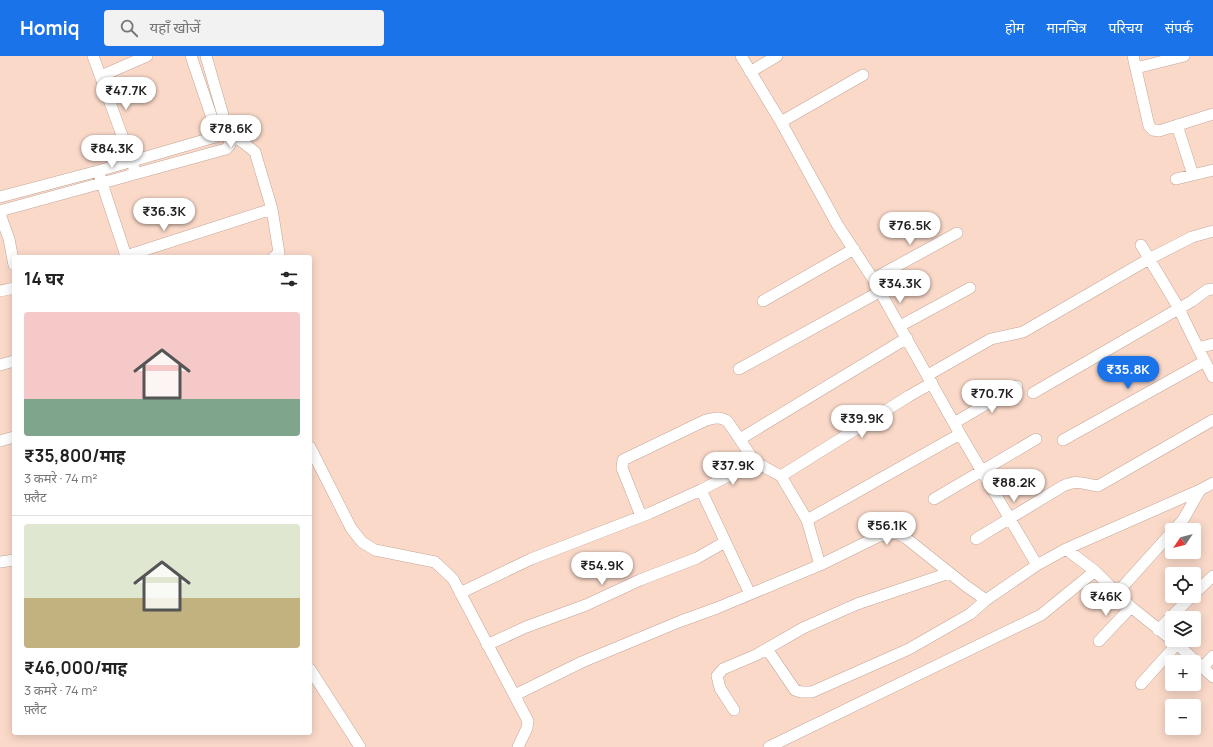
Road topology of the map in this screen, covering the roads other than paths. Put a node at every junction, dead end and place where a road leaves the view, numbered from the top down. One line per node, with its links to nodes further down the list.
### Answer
1 (93, 56): 12 (street)
2 (147, 56): 12 (street)
3 (191, 56): 16 (street)
4 (206, 56): 17 (street)
5 (741, 56): 10 (street)
6 (777, 56): 10 (street)
7 (1133, 56): 9 (street)
8 (1184, 56): 9 (street)
9 (1136, 68): 15 (street)
10 (750, 72): 14 (street)
11 (863, 75): 14 (street)
12 (101, 76): 18 (street)
13 (1213, 114): 15 (street)
14 (781, 122): 31 (street)
15 (1177, 124): 22 (street)
16 (216, 131): 17 (street); 18 (street)
17 (229, 136): 21 (street); 26 (street)
18 (132, 162): 20 (street); 21 (street)
19 (1213, 170): 22 (street)
20 (98, 172): 24 (street); 25 (street)
21 (136, 174): 24 (street)
22 (1193, 175): 23 (street)
23 (1176, 179)
24 (102, 183): 27 (street); 33 (street)
25 (0, 197)
26 (272, 209): 34 (street); 35 (street)
27 (0, 213): 32 (street)
28 (1213, 231): 36 (street)
29 (957, 233): 37 (street)
30 (1141, 245): 36 (street)
31 (854, 248): 37 (street); 43 (street)
32 (12, 255)
33 (125, 255)
34 (132, 255)
35 (276, 255)
36 (1149, 259): 44 (street); 54 (street)
37 (873, 279): 42 (street)
38 (12, 288): 41 (street)
39 (970, 288): 45 (street)
40 (1213, 289): 44 (street)
41 (0, 291)
42 (879, 292): 45 (street); 52 (street)
43 (763, 301)
44 (1178, 307): 48 (street); 56 (street)
45 (900, 326): 46 (street)
46 (907, 338): 54 (street); 61 (street)
47 (1213, 344): 48 (street)
48 (1198, 348): 49 (street)
49 (1205, 361): 53 (street); 63 (street)
50 (12, 362): 51 (street)
51 (0, 365)
52 (739, 369)
53 (1213, 378)
54 (930, 379): 58 (street); 68 (street)
55 (1017, 386): 58 (street)
56 (1033, 393)
57 (1213, 420): 74 (street)
58 (954, 424): 59 (street)
59 (960, 434): 67 (street); 75 (street)
60 (12, 438): 64 (street)
61 (740, 439): 66 (street); 73 (street)
62 (1036, 439): 67 (street)
63 (1063, 440)
64 (0, 442)
65 (312, 451): 89 (street)
66 (755, 462): 68 (street); 70 (street)
67 (982, 471): 72 (street); 74 (street)
68 (781, 476): 75 (street)
69 (1213, 483): 71 (street)
70 (701, 490): 73 (street); 79 (street)
71 (1200, 490): 76 (street); 80 (street)
72 (934, 499)
73 (641, 516): 89 (street)
74 (1009, 519): 77 (street); 84 (street)
75 (808, 520): 83 (street)
76 (1180, 523)
77 (976, 539)
78 (1165, 540): 90 (street)
79 (725, 542): 91 (street); 98 (street)
80 (1066, 549): 84 (street); 85 (street)
81 (12, 560): 82 (street)
82 (0, 562)
83 (820, 565): 86 (street); 91 (street)
84 (1037, 565): 92 (street)
85 (1095, 571): 90 (street); 111 (street)
86 (949, 573): 92 (street); 101 (street)
87 (1213, 576): 88 (street)
88 (1201, 587)
89 (460, 593): 98 (street)
90 (1117, 593): 94 (street)
91 (750, 594): 107 (street)
92 (986, 600): 101 (street)
93 (1185, 603): 95 (street)
94 (1131, 607): 95 (street); 97 (street)
95 (1158, 630): 96 (street)
96 (1165, 635)
97 (1099, 642)
98 (487, 645): 107 (street)
99 (1174, 647): 106 (street)
100 (1180, 647): 103 (street)
101 (767, 649): 108 (street)
102 (1213, 656): 103 (street)
103 (1203, 667): 105 (street)
104 (312, 672): 109 (street)
105 (1213, 677)
106 (1141, 684)
107 (515, 695): 110 (street)
108 (734, 710)
109 (360, 747)
110 (518, 747)
111 (769, 747)

